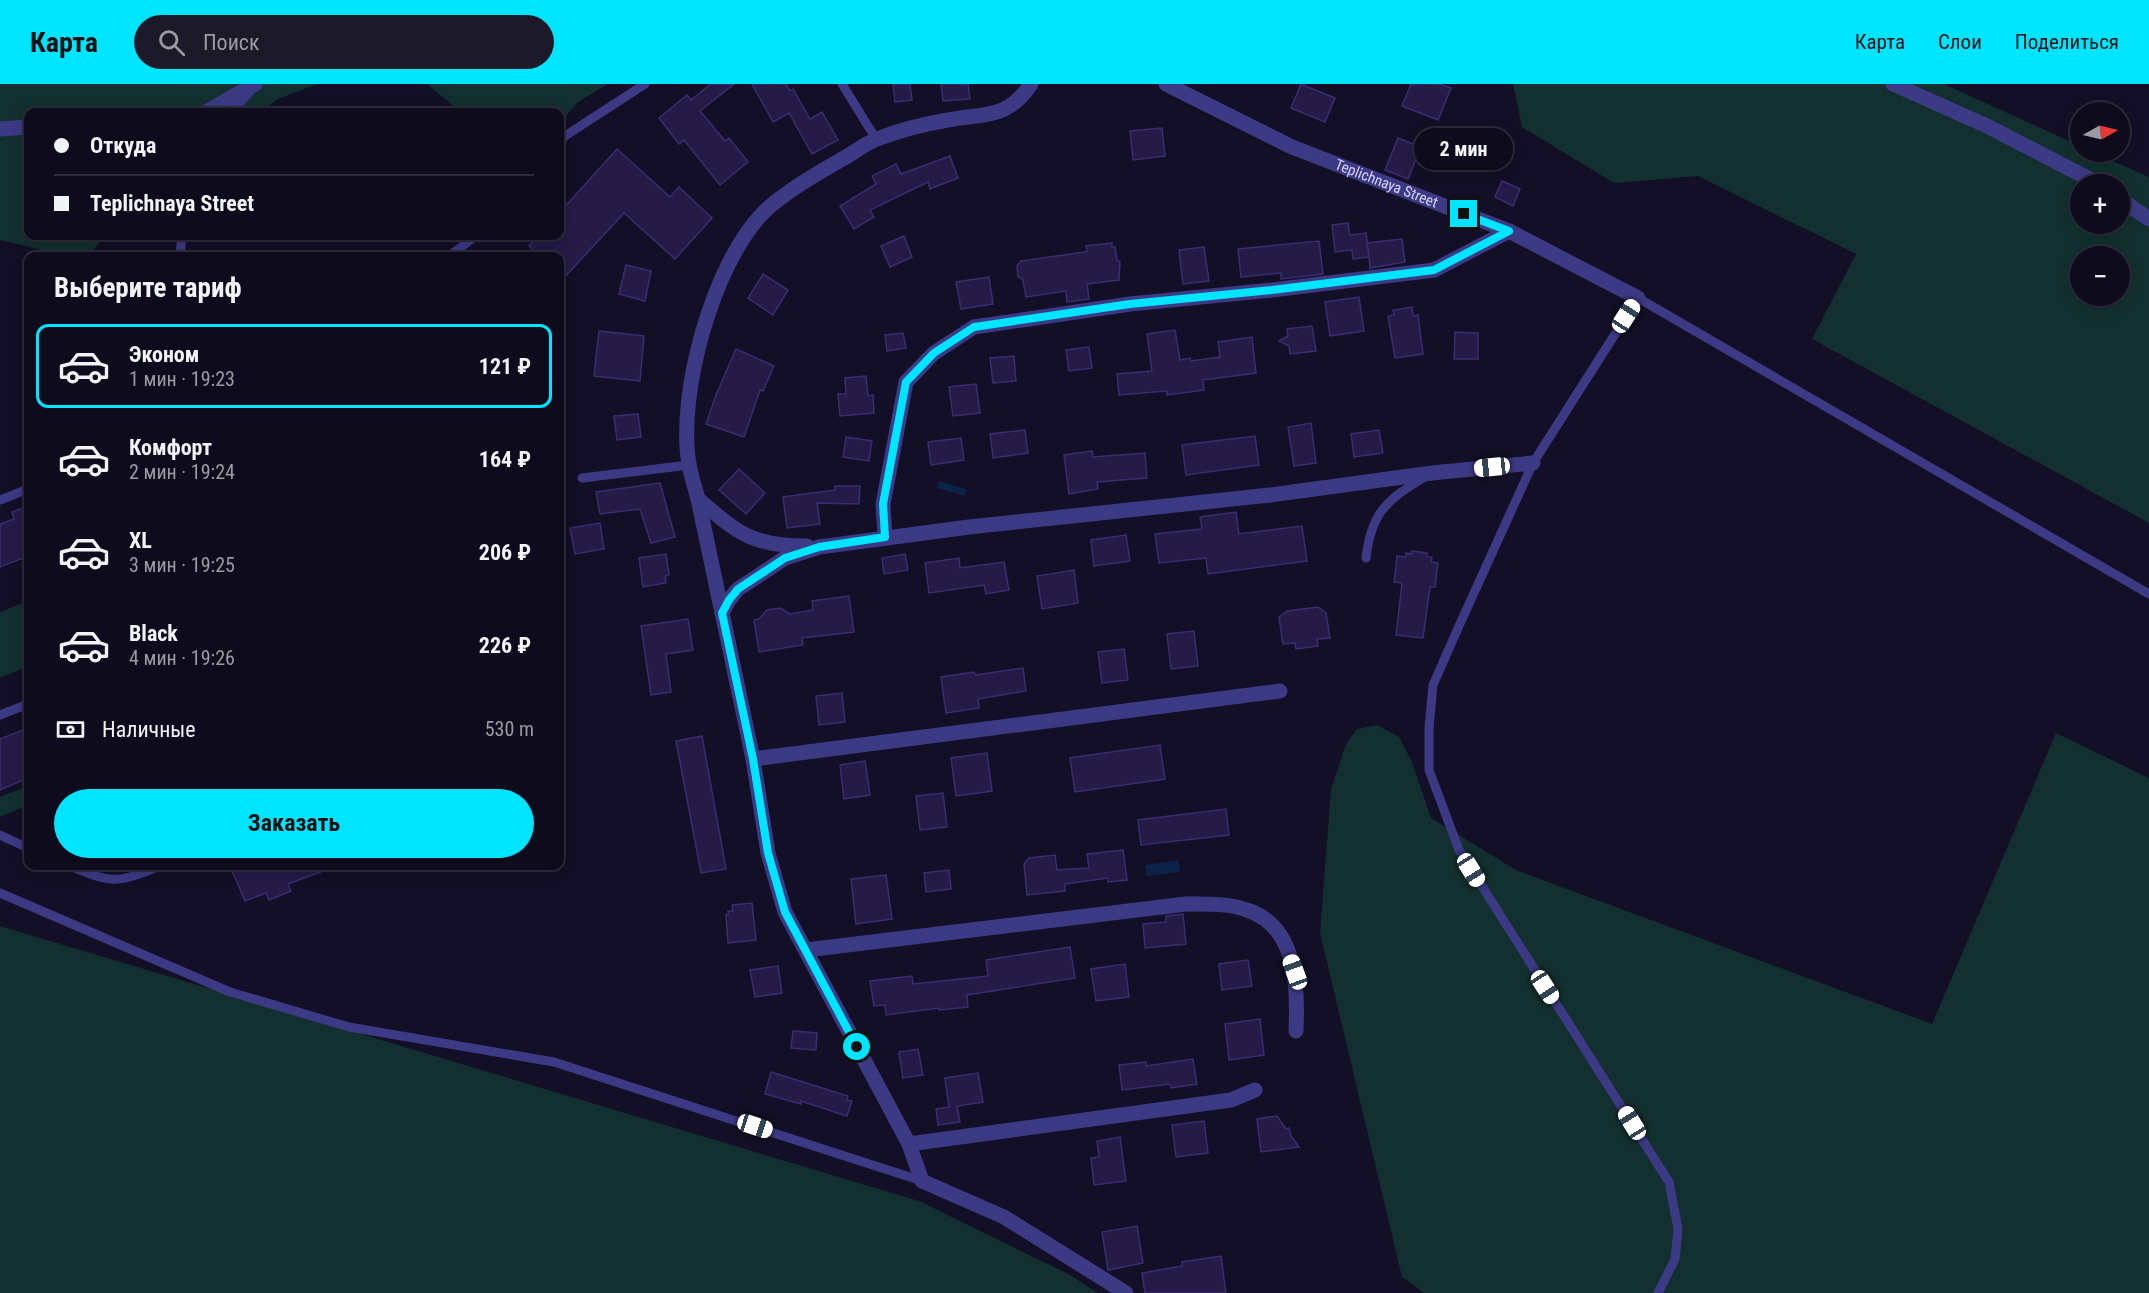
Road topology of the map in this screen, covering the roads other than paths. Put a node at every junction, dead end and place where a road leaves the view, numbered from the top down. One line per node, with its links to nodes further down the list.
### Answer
1 (256, 84): 7 (street); 8 (lane)
2 (645, 84): 11 (lane)
3 (842, 84): 12 (lane)
4 (1031, 84): 12 (street)
5 (1166, 84): 16 (street, Teplichnaya Street)
6 (1893, 84): 13 (street)
7 (213, 108)
8 (235, 108)
9 (24, 128): 10 (street)
10 (0, 129)
11 (564, 137)
12 (876, 140): 21 (street)
13 (2080, 174)
14 (2130, 206): 15 (street)
15 (2149, 219)
16 (1509, 231): 19 (street, Teplichnaya Street); 27 (street)
17 (471, 240): 18 (lane)
18 (454, 252)
19 (1638, 298): 20 (lane); 30 (lane)
20 (1533, 463): 22 (street); 47 (lane)
21 (689, 465): 23 (lane); 25 (street)
22 (1432, 472): 27 (street); 29 (lane)
23 (582, 478)
24 (24, 491): 26 (lane)
25 (698, 499): 28 (street); 31 (street)
26 (0, 500)
27 (885, 537): 28 (street)
28 (819, 547): 31 (street)
29 (1366, 558)
30 (2149, 594)
31 (722, 613): 35 (street)
32 (1280, 691): 35 (street)
33 (24, 706): 34 (lane)
34 (0, 716)
35 (753, 759): 41 (street)
36 (0, 835): 37 (lane)
37 (24, 846)
38 (79, 870): 39 (lane)
39 (150, 870)
40 (0, 893): 45 (lane)
41 (806, 950): 42 (street); 44 (street)
42 (1296, 1031)
43 (1255, 1090): 44 (street)
44 (909, 1144): 45 (street)
45 (922, 1181): 46 (street)
46 (1126, 1293)
47 (1658, 1293)

